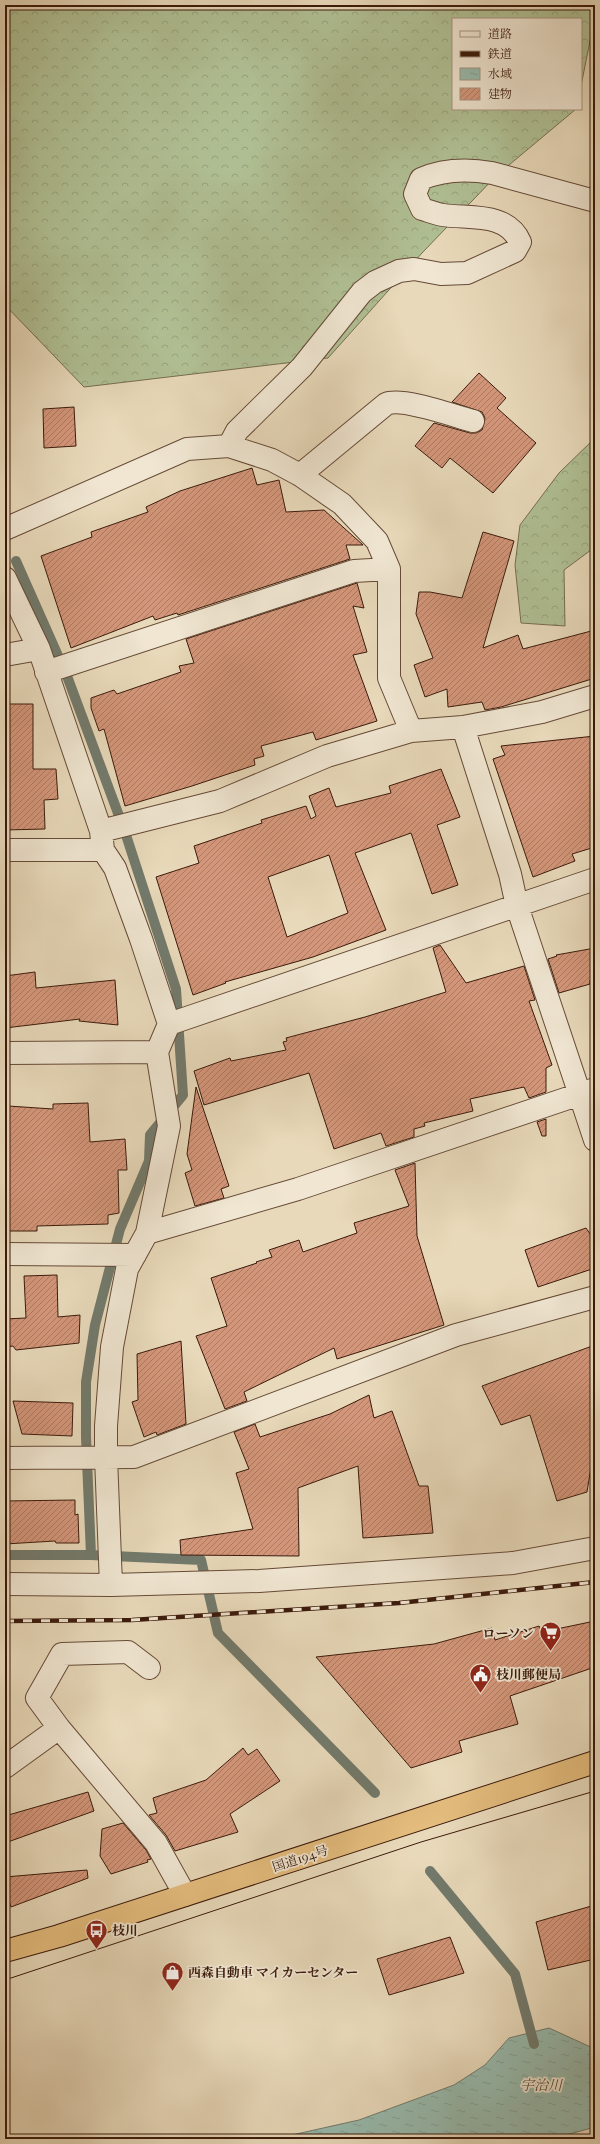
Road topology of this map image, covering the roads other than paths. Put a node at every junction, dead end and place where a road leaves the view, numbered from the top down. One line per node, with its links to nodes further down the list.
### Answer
1 (595, 201): 3 (street)
2 (473, 421): 4 (street)
3 (229, 446): 4 (street); 5 (street)
4 (300, 475): 6 (street)
5 (5, 529)
6 (389, 569): 10 (street); 13 (street)
7 (5, 578): 8 (street)
8 (39, 649): 9 (street); 10 (street)
9 (5, 655)
10 (46, 672): 14 (street)
11 (595, 696): 12 (street)
12 (463, 727): 13 (street); 17 (street)
13 (411, 731): 14 (street)
14 (102, 841): 15 (street); 18 (street)
15 (5, 850)
16 (595, 879): 17 (street)
17 (517, 906): 18 (street); 21 (street)
18 (169, 1024): 20 (street)
19 (5, 1052): 20 (street)
20 (156, 1052): 23 (street)
21 (587, 1092): 22 (street); 23 (street)
22 (595, 1140)
23 (147, 1234): 25 (street)
24 (5, 1254): 25 (street)
25 (135, 1255): 27 (street)
26 (595, 1297): 27 (street)
27 (106, 1457): 28 (street); 30 (street)
28 (5, 1458)
29 (595, 1548): 30 (street)
30 (111, 1577): 31 (street)
31 (5, 1584)
32 (149, 1668): 33 (street)
33 (59, 1728): 35 (street); 36 (street)
34 (595, 1762): 36 (highway, 国道194号)
35 (5, 1767)
36 (185, 1895): 37 (highway, 国道194号)
37 (5, 1951)

